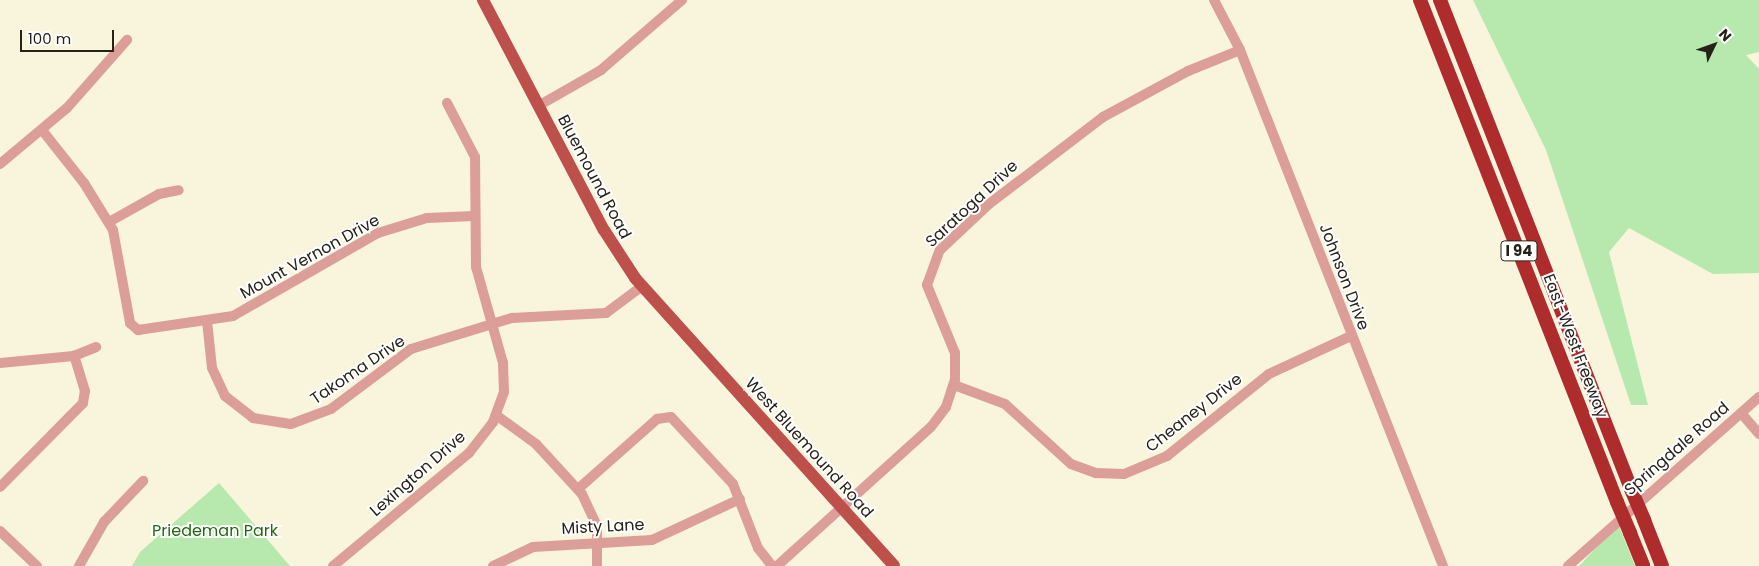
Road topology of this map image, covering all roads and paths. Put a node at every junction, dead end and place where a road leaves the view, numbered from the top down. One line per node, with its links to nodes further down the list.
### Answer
1 (483, 0): 9 (main road, Bluemound Road)
2 (682, 0): 9 (street)
3 (1214, 0): 7 (street, Johnson Drive)
4 (1420, 0): 45 (highway, East-West Freeway / I 94, bridge)
5 (1440, 0): 46 (highway, East-West Freeway / I 94, bridge)
6 (127, 40): 10 (street)
7 (1240, 50): 18 (street, Johnson Drive); 23 (street, Saratoga Drive)
8 (447, 102): 13 (street, Lexington Drive)
9 (538, 106): 15 (main road, Bluemound Road)
10 (42, 130): 11 (street); 14 (street)
11 (0, 164)
12 (179, 190): 14 (street)
13 (474, 216): 16 (street, Mount Vernon Drive); 17 (street, Lexington Drive)
14 (109, 222): 16 (street, Mount Vernon Drive)
15 (642, 287): 17 (street, Takoma Drive); 20 (main road, Bluemound Road)
16 (207, 321): 17 (street, Takoma Drive)
17 (491, 324): 26 (street, Lexington Drive)
18 (1351, 336): 23 (street, Cheaney Drive); 43 (street, Johnson Drive)
19 (96, 347): 21 (street)
20 (701, 353): 32 (main road, West Bluemound Road)
21 (74, 356): 22 (street); 29 (street)
22 (0, 363)
23 (954, 385): 32 (street, Saratoga Drive)
24 (1759, 397): 25 (street, Springdale Road)
25 (1741, 413): 27 (street); 44 (street, Springdale Road)
26 (496, 415): 30 (street); 37 (street, Lexington Drive)
27 (1759, 434)
28 (143, 481): 36 (street)
29 (0, 487)
30 (578, 490): 31 (street); 34 (street)
31 (740, 498): 34 (street, Misty Lane); 40 (street)
32 (841, 508): 41 (street, Saratoga Drive); 42 (main road, West Bluemound Road)
33 (0, 531): 35 (street)
34 (599, 544): 38 (street, Misty Lane); 39 (street)
35 (37, 566)
36 (79, 566)
37 (333, 566)
38 (493, 566)
39 (597, 566)
40 (772, 566)
41 (777, 566)
42 (894, 566)
43 (1443, 566)
44 (1568, 566)
45 (1642, 566)
46 (1662, 566)

